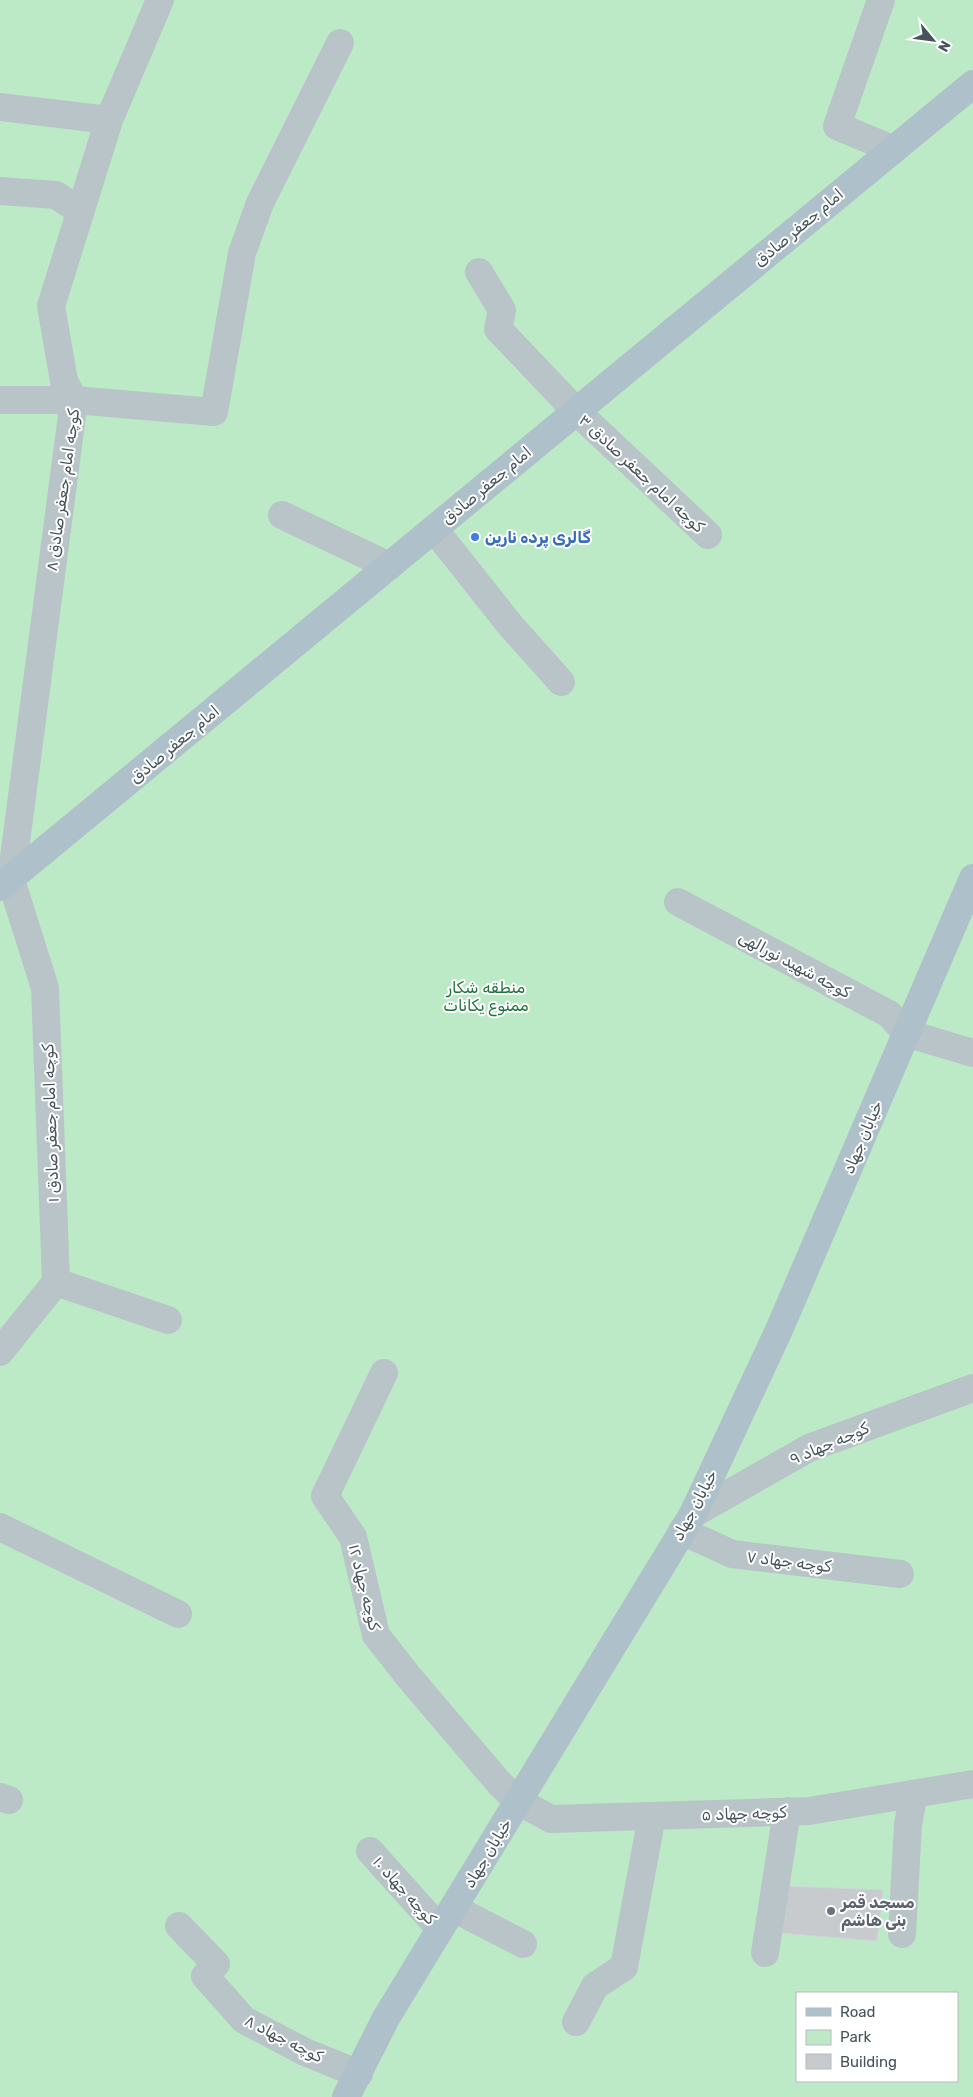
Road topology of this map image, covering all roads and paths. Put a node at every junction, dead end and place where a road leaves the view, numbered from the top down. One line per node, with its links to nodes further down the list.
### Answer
1 (160, 0): 6 (street, کوچه امام جعفر صادق ۸)
2 (881, 0): 7 (street)
3 (340, 43): 12 (street)
4 (973, 84): 7 (main road, امام جعفر صادق)
5 (0, 107): 6 (street)
6 (109, 120): 9 (street, کوچه امام جعفر صادق ۸)
7 (892, 149): 13 (main road, امام جعفر صادق)
8 (0, 191): 9 (street)
9 (80, 211): 12 (street, کوچه امام جعفر صادق ۸)
10 (480, 272): 13 (street, کوچه امام جعفر صادق ۳)
11 (0, 400): 12 (street)
12 (74, 400): 20 (street, کوچه امام جعفر صادق ۸)
13 (576, 411): 15 (main road, امام جعفر صادق); 16 (street, کوچه امام جعفر صادق ۳)
14 (282, 515): 17 (street)
15 (434, 529): 17 (main road, امام جعفر صادق); 18 (street)
16 (708, 535)
17 (388, 566): 20 (main road, امام جعفر صادق)
18 (561, 682)
19 (973, 878): 22 (main road, خیابان جهاد)
20 (5, 883): 24 (street, کوچه امام جعفر صادق ۱)
21 (678, 902): 22 (street, کوچه شهید نورالهی)
22 (906, 1033): 23 (street); 29 (main road, خیابان جهاد)
23 (973, 1053)
24 (56, 1282): 25 (street); 26 (street)
25 (168, 1320)
26 (0, 1352)
27 (384, 1373): 35 (street, کوچه جهاد ۱۲)
28 (973, 1388): 29 (street, کوچه جهاد ۹)
29 (688, 1522): 31 (street, کوچه جهاد ۷); 35 (main road, خیابان جهاد)
30 (0, 1527): 32 (street)
31 (900, 1574)
32 (178, 1614)
33 (973, 1784): 34 (street, کوچه جهاد ۵)
34 (914, 1794): 36 (street, کوچه جهاد ۵); 41 (street)
35 (518, 1801): 37 (street, کوچه جهاد ۵); 39 (main road, خیابان جهاد)
36 (788, 1812): 37 (street, کوچه جهاد ۵); 43 (street)
37 (652, 1816): 44 (street)
38 (370, 1851): 39 (street, کوچه جهاد ۱۰)
39 (447, 1918): 42 (street); 45 (main road, خیابان جهاد)
40 (179, 1926): 45 (street, کوچه جهاد ۸)
41 (902, 1934)
42 (523, 1944)
43 (765, 1953)
44 (576, 2022)
45 (353, 2086)

